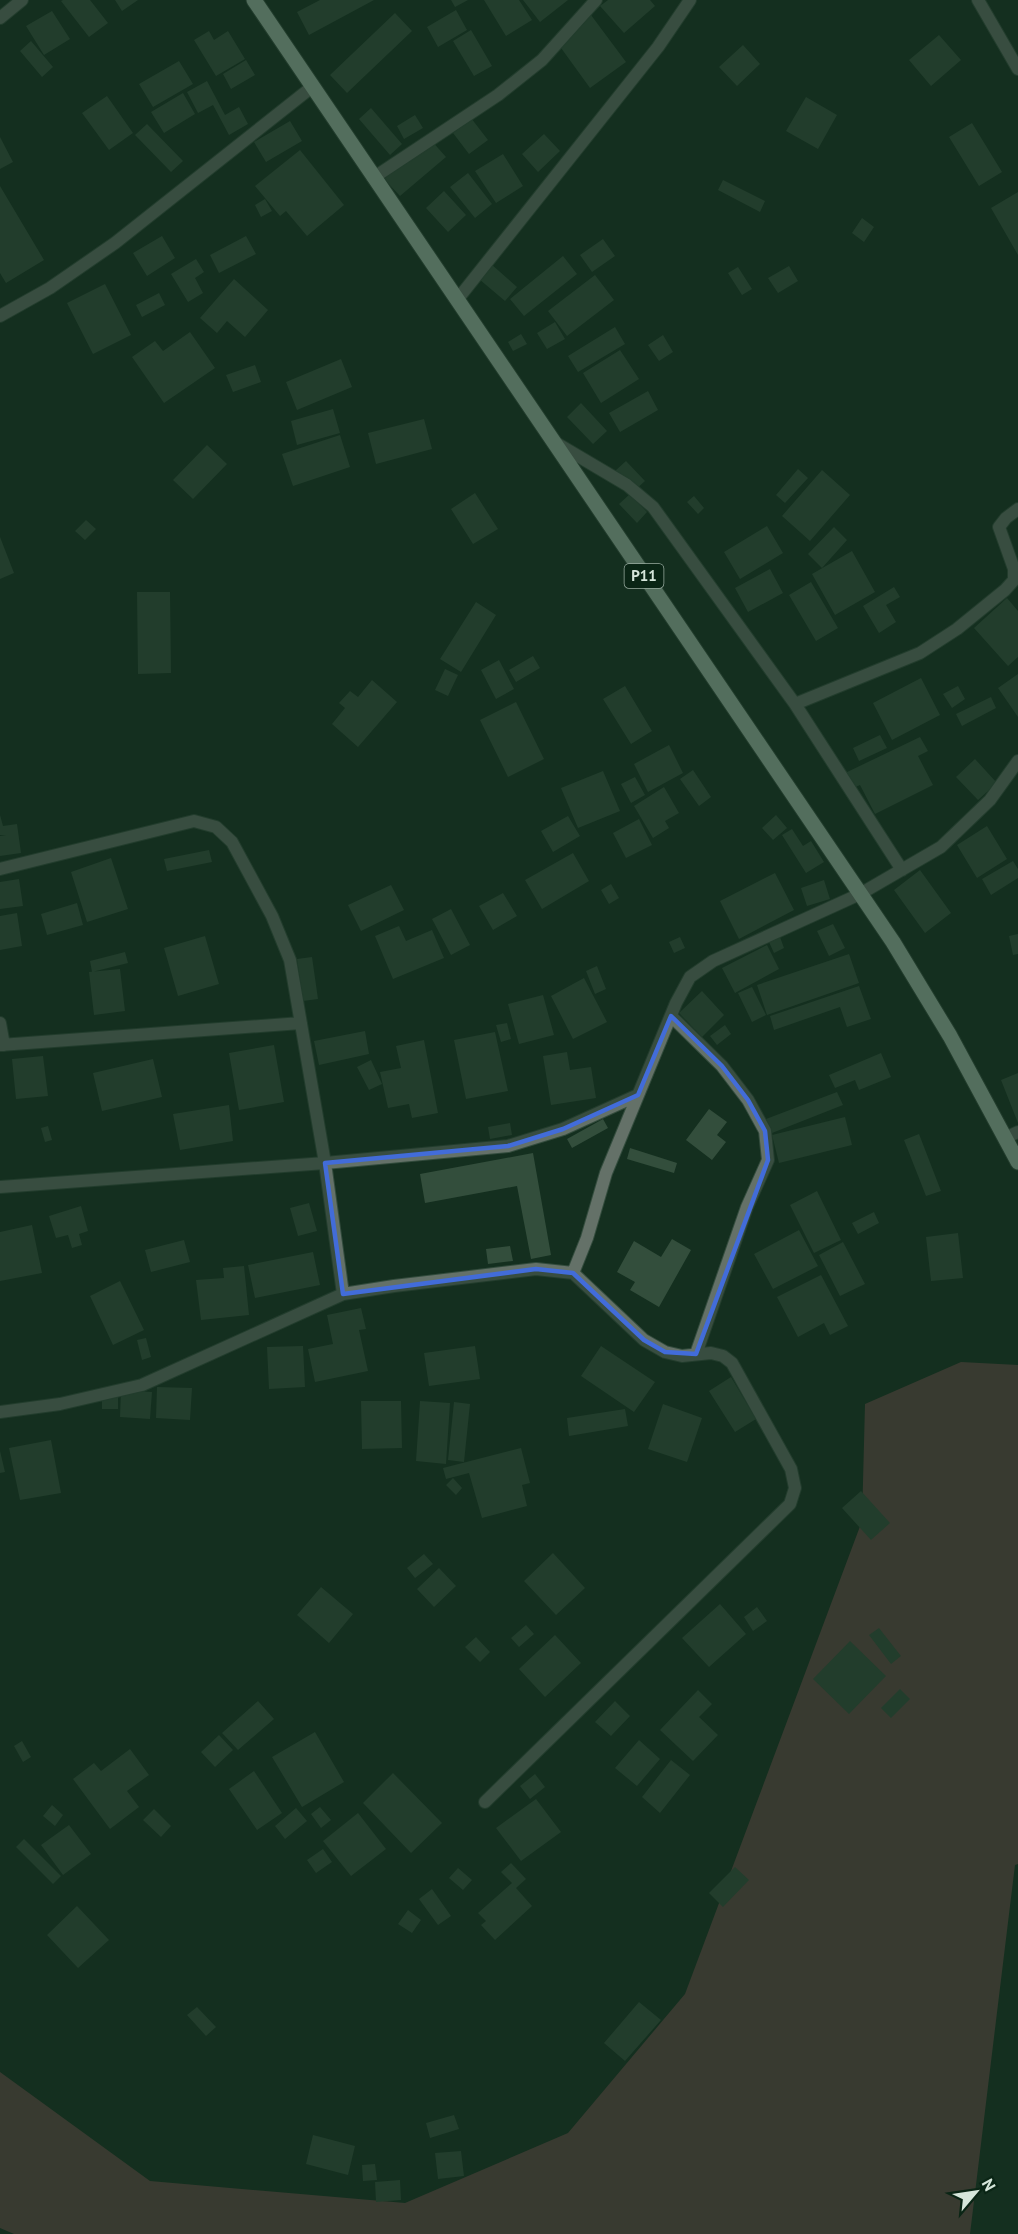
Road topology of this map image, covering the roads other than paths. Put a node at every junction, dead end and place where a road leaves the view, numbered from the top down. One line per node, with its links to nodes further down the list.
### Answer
1 (22, 0): 6 (street)
2 (254, 0): 8 (main road, P11)
3 (596, 0): 9 (street)
4 (690, 0): 10 (street)
5 (978, 0): 7 (street)
6 (0, 18)
7 (1018, 69)
8 (312, 87): 9 (main road, P11); 11 (street)
9 (373, 178): 10 (main road, P11)
10 (457, 300): 12 (main road, P11)
11 (0, 316)
12 (552, 441): 14 (street); 18 (main road, P11)
13 (1018, 509): 14 (street)
14 (795, 704): 17 (street)
15 (1018, 761): 17 (street)
16 (0, 869): 21 (street)
17 (902, 870): 18 (street)
18 (860, 894): 19 (street); 24 (main road, P11)
19 (671, 1016): 23 (street); 30 (street)
20 (0, 1023): 22 (street)
21 (301, 1023): 22 (street); 26 (street)
22 (2, 1045)
23 (638, 1095): 26 (street); 28 (street)
24 (1012, 1135): 25 (main road, P11)
25 (1018, 1162)
26 (326, 1163): 27 (street); 29 (street)
27 (0, 1187)
28 (573, 1273): 29 (street); 30 (street)
29 (343, 1294): 31 (street)
30 (696, 1354): 32 (street)
31 (0, 1412)
32 (485, 1802)

